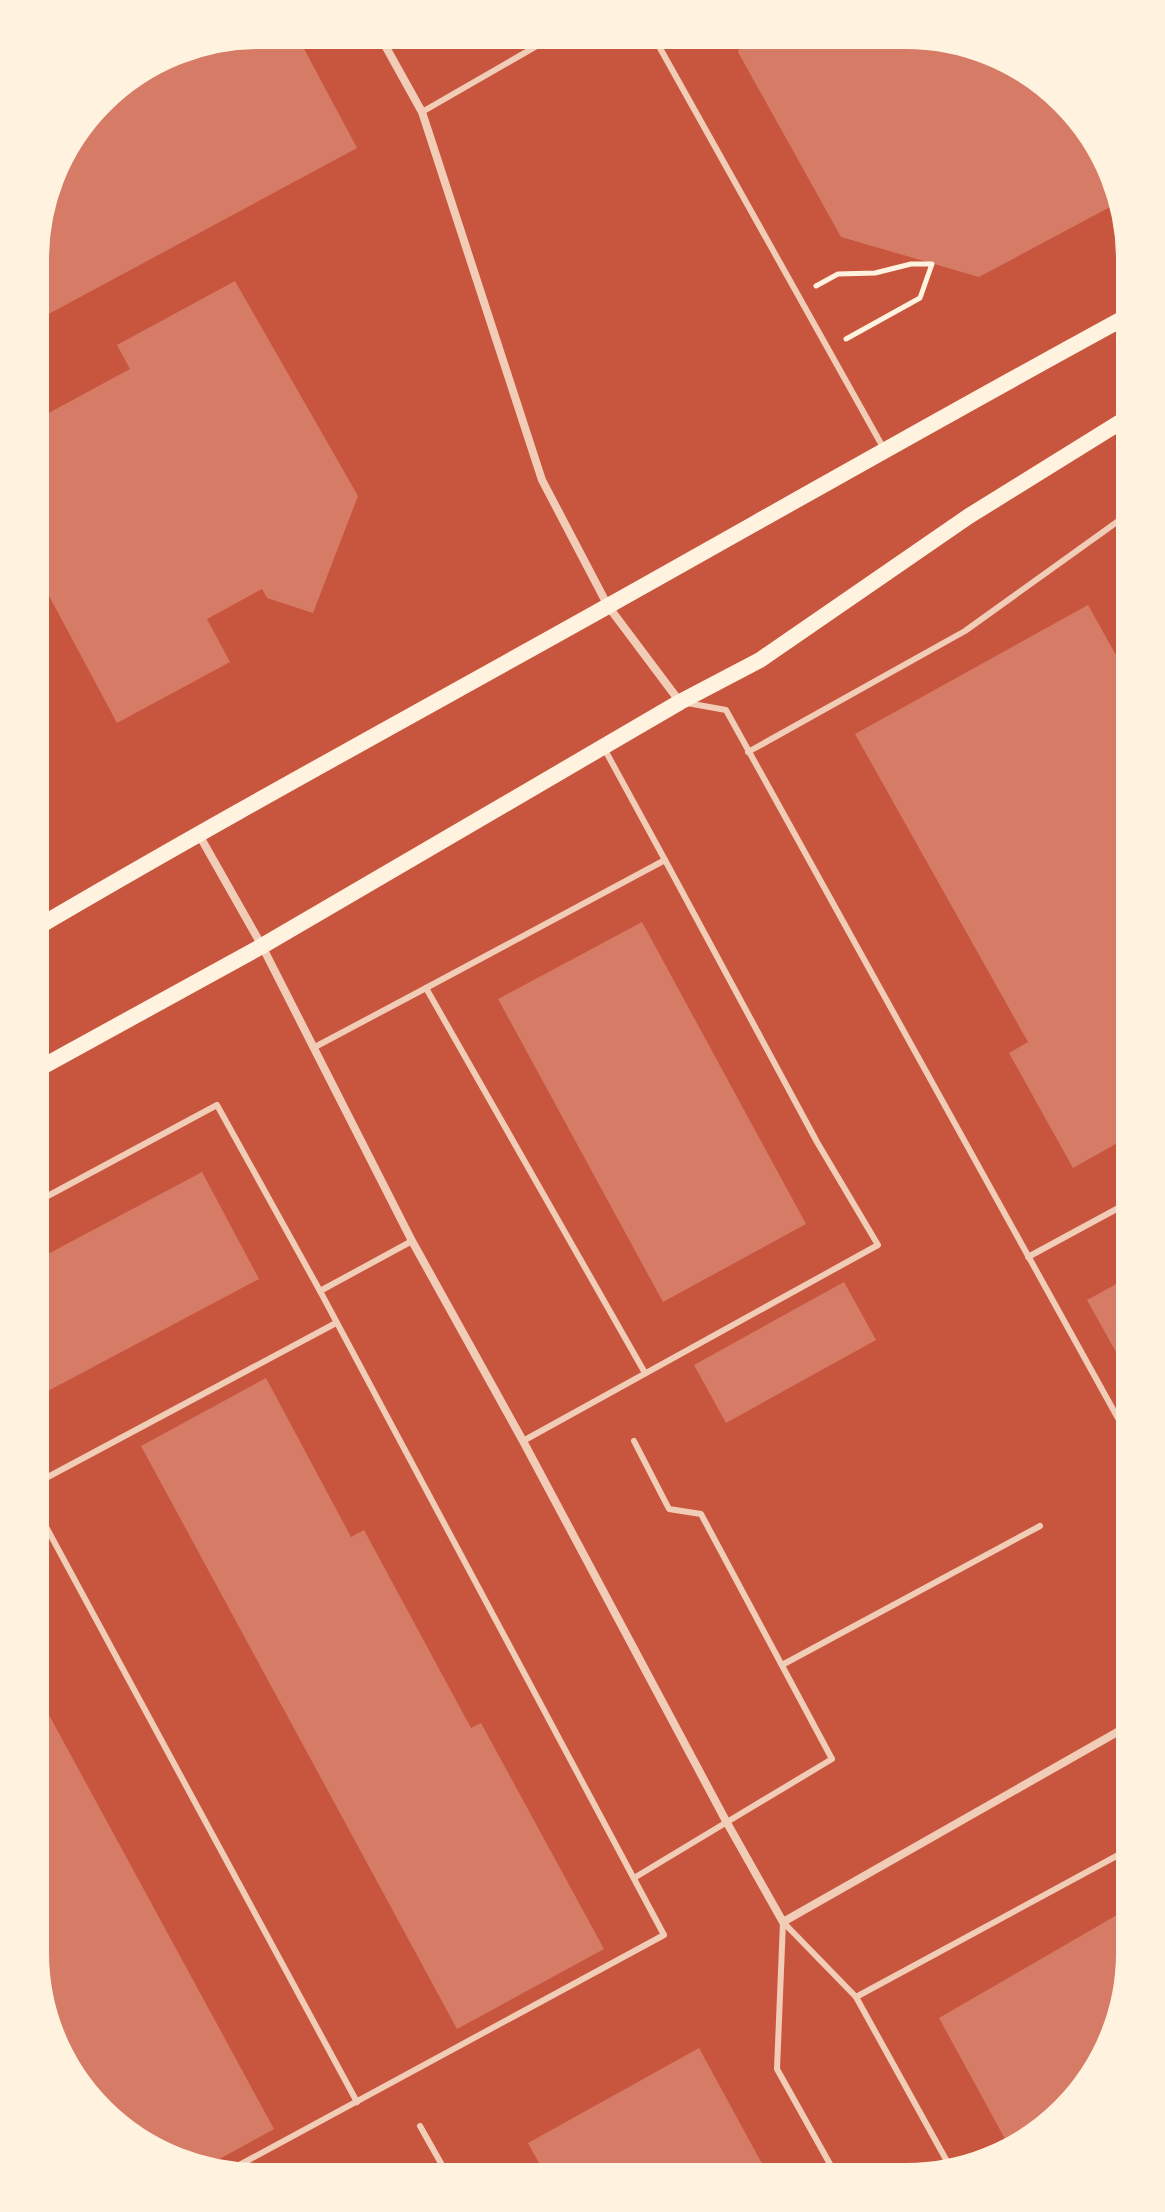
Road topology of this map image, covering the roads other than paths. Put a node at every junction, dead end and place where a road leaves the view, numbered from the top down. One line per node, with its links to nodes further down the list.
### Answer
1 (384, 44): 4 (street)
2 (540, 44): 4 (lane)
3 (658, 44): 7 (lane)
4 (422, 112): 9 (street)
5 (1121, 320): 7 (main road)
6 (1121, 422): 10 (main road)
7 (884, 449): 9 (main road)
8 (1121, 519): 12 (lane)
9 (608, 606): 10 (street); 13 (main road)
10 (680, 702): 11 (main road); 12 (lane)
11 (603, 746): 14 (lane); 16 (main road)
12 (748, 752): 23 (lane)
13 (198, 833): 15 (main road); 16 (street)
14 (665, 860): 17 (lane); 26 (lane)
15 (44, 923)
16 (262, 946): 18 (street); 19 (main road)
17 (426, 988): 18 (lane); 26 (lane)
18 (313, 1048): 22 (street)
19 (44, 1066)
20 (44, 1198): 24 (lane)
21 (1121, 1207): 23 (lane)
22 (412, 1241): 24 (lane); 28 (street)
23 (1028, 1257): 27 (lane)
24 (320, 1291): 25 (lane)
25 (336, 1323): 30 (lane); 37 (lane)
26 (645, 1373): 28 (lane)
27 (1121, 1424)
28 (523, 1441): 35 (street)
29 (634, 1441): 33 (lane)
30 (44, 1479)
31 (44, 1523): 40 (lane)
32 (1040, 1526): 33 (lane)
33 (782, 1665): 35 (lane)
34 (1121, 1730): 38 (street)
35 (726, 1821): 37 (lane); 38 (street)
36 (1121, 1854): 39 (lane)
37 (634, 1878): 40 (lane)
38 (783, 1922): 39 (lane); 45 (lane)
39 (856, 1997): 42 (lane)
40 (357, 2102): 43 (lane)
41 (420, 2126): 44 (lane)
42 (948, 2163)
43 (237, 2166)
44 (444, 2168)
45 (832, 2168)

